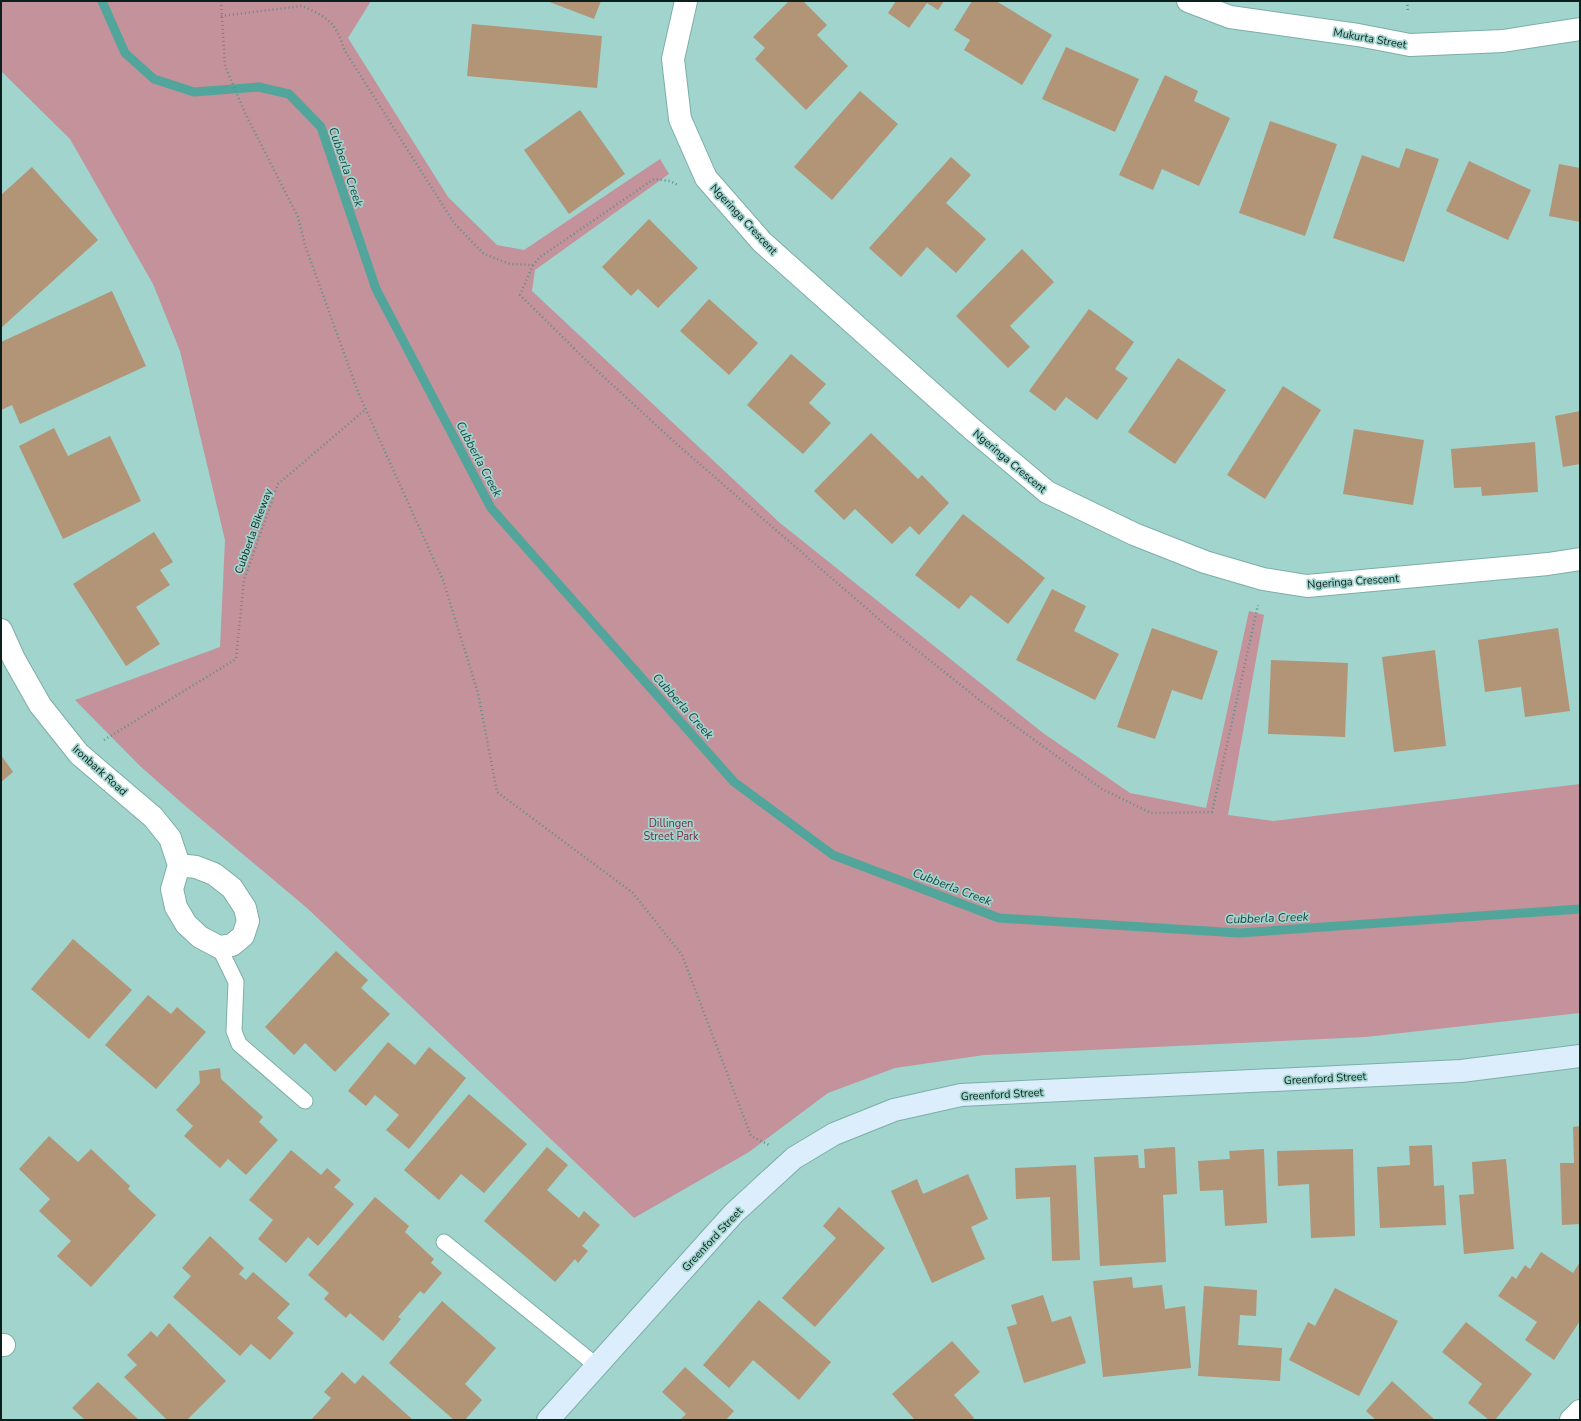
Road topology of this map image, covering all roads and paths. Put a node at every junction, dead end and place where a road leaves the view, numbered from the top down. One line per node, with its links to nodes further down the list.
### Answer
1 (221, 1): 6 (path)
2 (686, 1): 8 (street, Ngeringa Crescent)
3 (1188, 1): 7 (street, Mukurta Street)
4 (1407, 1): 5 (path)
5 (1408, 12)
6 (221, 16): 9 (path); 10 (path)
7 (1580, 29)
8 (706, 178): 9 (path); 12 (street, Ngeringa Crescent)
9 (533, 265): 12 (path)
10 (366, 409): 14 (path, Cubberla Bikeway); 19 (path)
11 (1580, 559): 12 (street, Ngeringa Crescent)
12 (1263, 579)
13 (1, 630): 14 (street, Ironbark Road)
14 (79, 754): 15 (street, Ironbark Road)
15 (179, 865): 16 (street); 16 (street)
16 (219, 947): 18 (lane)
17 (1580, 1056): 19 (street, Greenford Street)
18 (305, 1101)
19 (794, 1158): 21 (street, Greenford Street)
20 (444, 1242): 21 (lane)
21 (597, 1366): 23 (street, Greenford Street)
22 (1580, 1411): 24 (street)
23 (548, 1420)
24 (1571, 1420)

